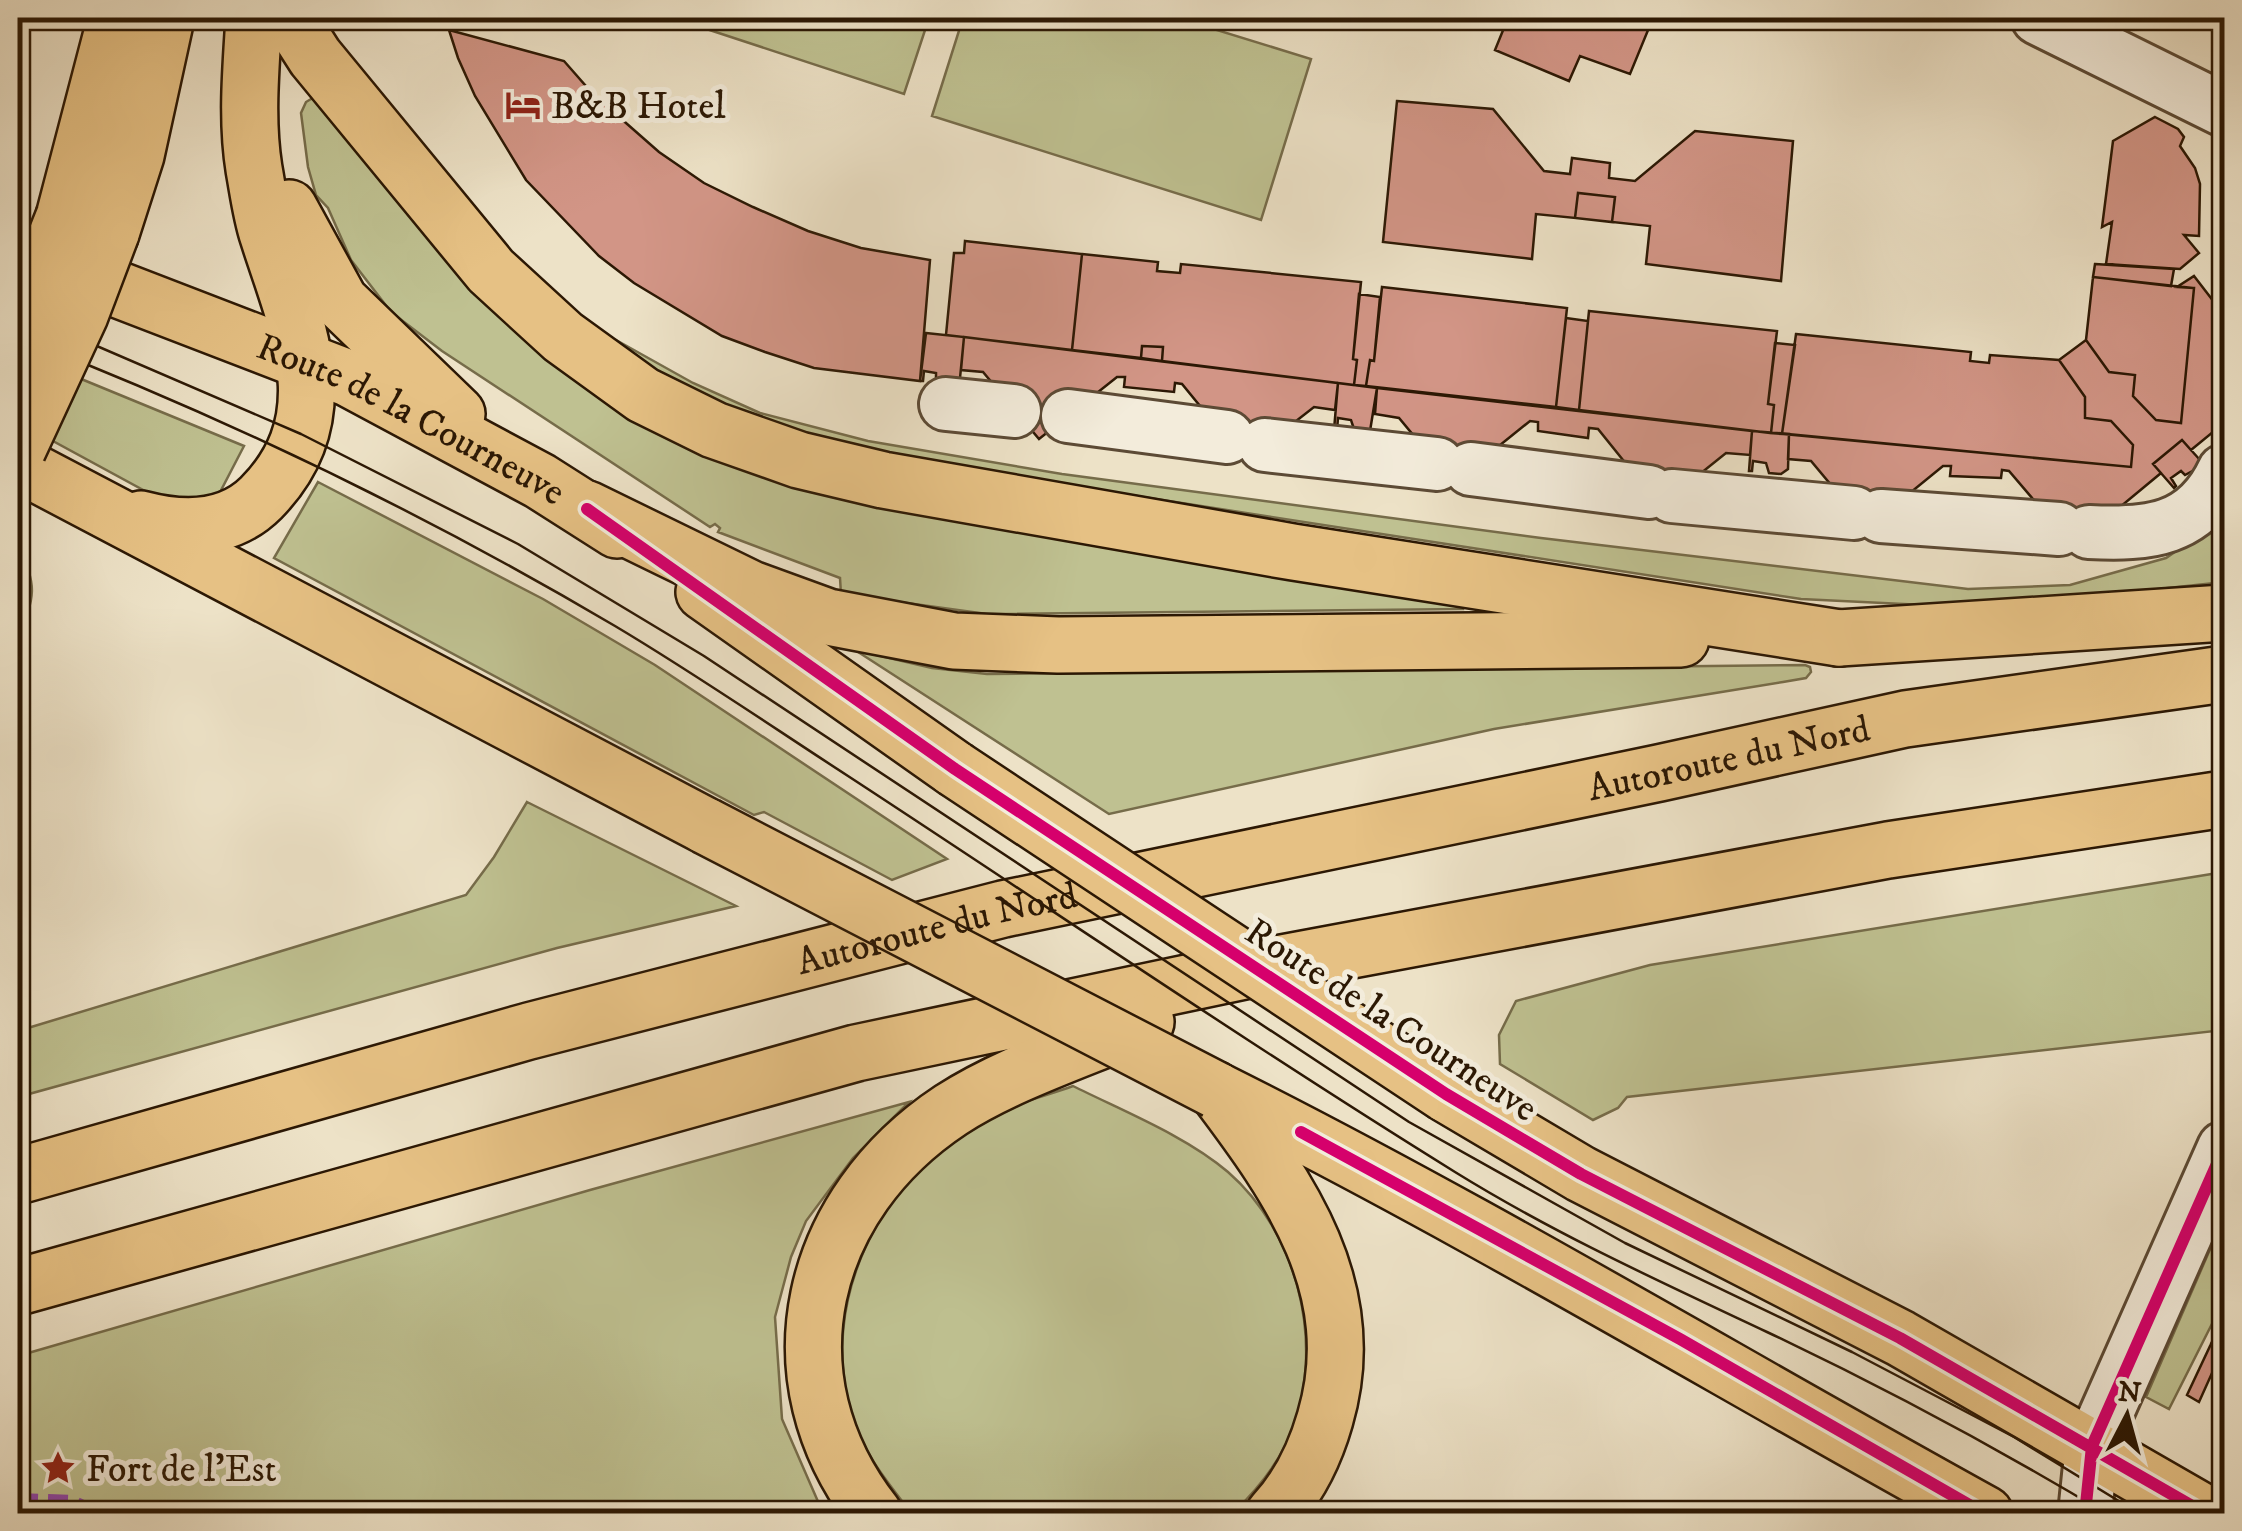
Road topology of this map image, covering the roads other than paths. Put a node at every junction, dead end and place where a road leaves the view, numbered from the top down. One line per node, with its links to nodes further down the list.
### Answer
1 (116, 18): 8 (main road)
2 (166, 18): 8 (main road)
3 (254, 18): 6 (main road)
4 (290, 18): 22 (main road)
5 (2038, 18): 7 (street)
6 (249, 102): 11 (main road); 18 (main road)
7 (2223, 117)
8 (87, 225): 10 (main road, bridge); 15 (main road, bridge)
9 (18, 251): 11 (main road, Route de la Courneuve)
10 (18, 332)
11 (306, 362): 18 (main road, Route de la Courneuve); 19 (main road)
12 (946, 404): 13 (street)
13 (1014, 412)
14 (1068, 416): 17 (street)
15 (18, 449)
16 (18, 464): 19 (main road)
17 (2224, 471)
18 (540, 481): 20 (main road, Route de la Courneuve)
19 (100, 508): 26 (main road, bridge)
20 (587, 509): 22 (main road); 30 (main road, Route de la Courneuve, bridge)
21 (2224, 614): 22 (main road)
22 (1840, 638)
23 (2224, 674): 28 (main road, Autoroute du Nord)
24 (2224, 799): 25 (main road)
25 (1282, 963): 29 (main road); 31 (main road)
26 (1278, 1137): 32 (main road); 33 (main road)
27 (2224, 1148): 30 (street)
28 (18, 1176)
29 (18, 1287)
30 (2092, 1446): 34 (street); 35 (main road, Route de la Courneuve)
31 (874, 1514)
32 (1274, 1514)
33 (1985, 1514)
34 (2085, 1514)
35 (2206, 1514)

